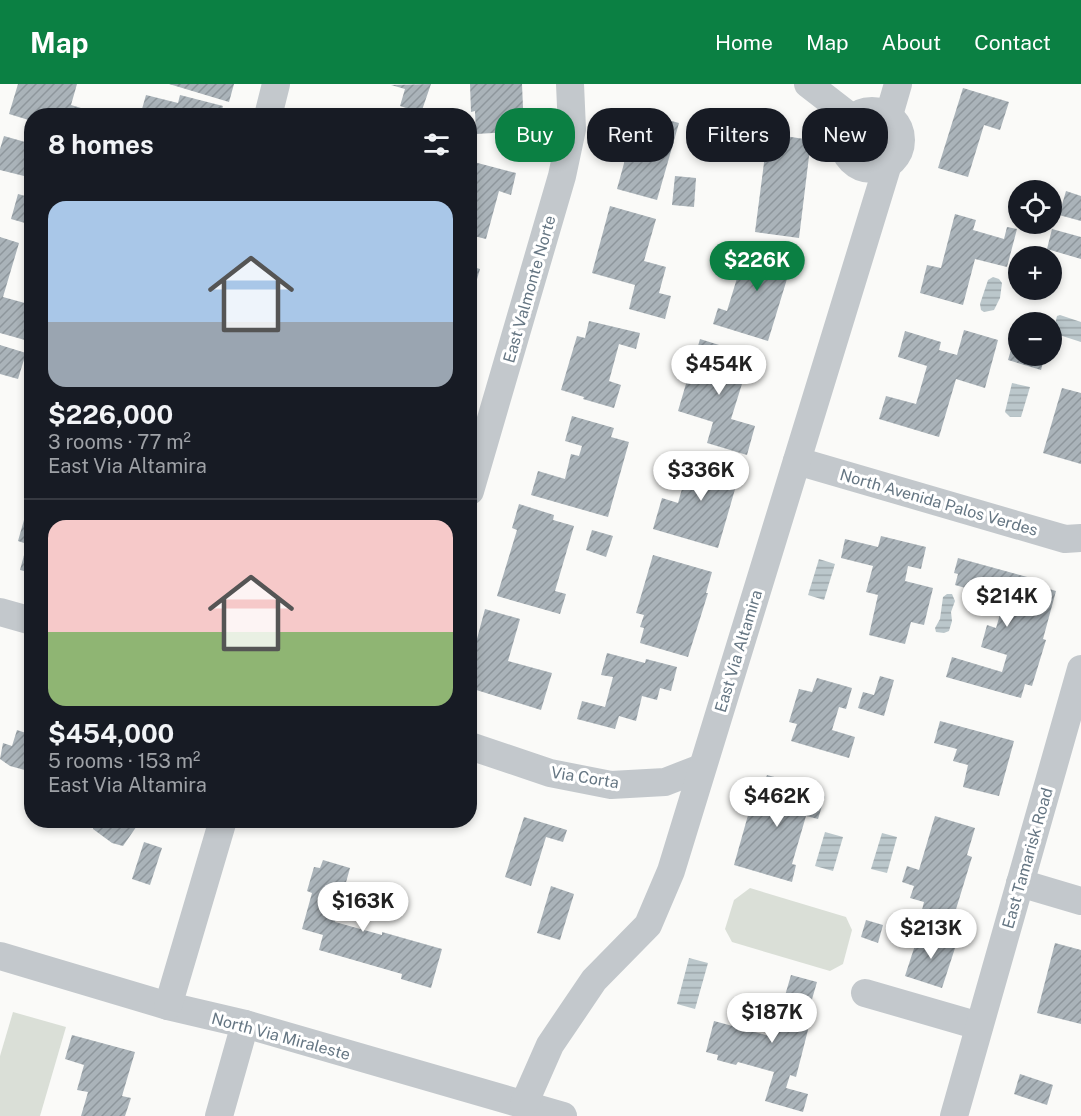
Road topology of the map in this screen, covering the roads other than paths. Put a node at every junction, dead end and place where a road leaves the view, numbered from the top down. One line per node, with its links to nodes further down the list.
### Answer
1 (276, 84): 5 (street)
2 (570, 84): 11 (street, East Valmonte Norte)
3 (808, 84): 6 (street)
4 (898, 84): 7 (street)
5 (270, 108)
6 (839, 108)
7 (889, 115): 9 (street, East Via Altamira)
8 (855, 162): 9 (street)
9 (888, 164): 10 (street, East Via Altamira)
10 (797, 461): 12 (street, North Avenida Palos Verdes); 17 (street, East Via Altamira)
11 (477, 467)
12 (1081, 537)
13 (0, 612): 14 (street)
14 (24, 619)
15 (1081, 669): 19 (street, East Tamarisk Road)
16 (477, 748): 17 (street, Via Corta)
17 (701, 768): 26 (street, East Via Altamira)
18 (221, 828): 23 (street)
19 (1020, 883): 20 (street); 25 (street, East Tamarisk Road)
20 (1081, 901)
21 (0, 956): 23 (street, North Via Miraleste)
22 (866, 993): 25 (street)
23 (168, 1006): 24 (street, North Via Miraleste)
24 (245, 1024): 26 (street, North Via Miraleste); 27 (street)
25 (979, 1026): 29 (street, East Tamarisk Road)
26 (524, 1104): 28 (street, North Via Miraleste)
27 (219, 1116)
28 (563, 1116)
29 (954, 1116)

